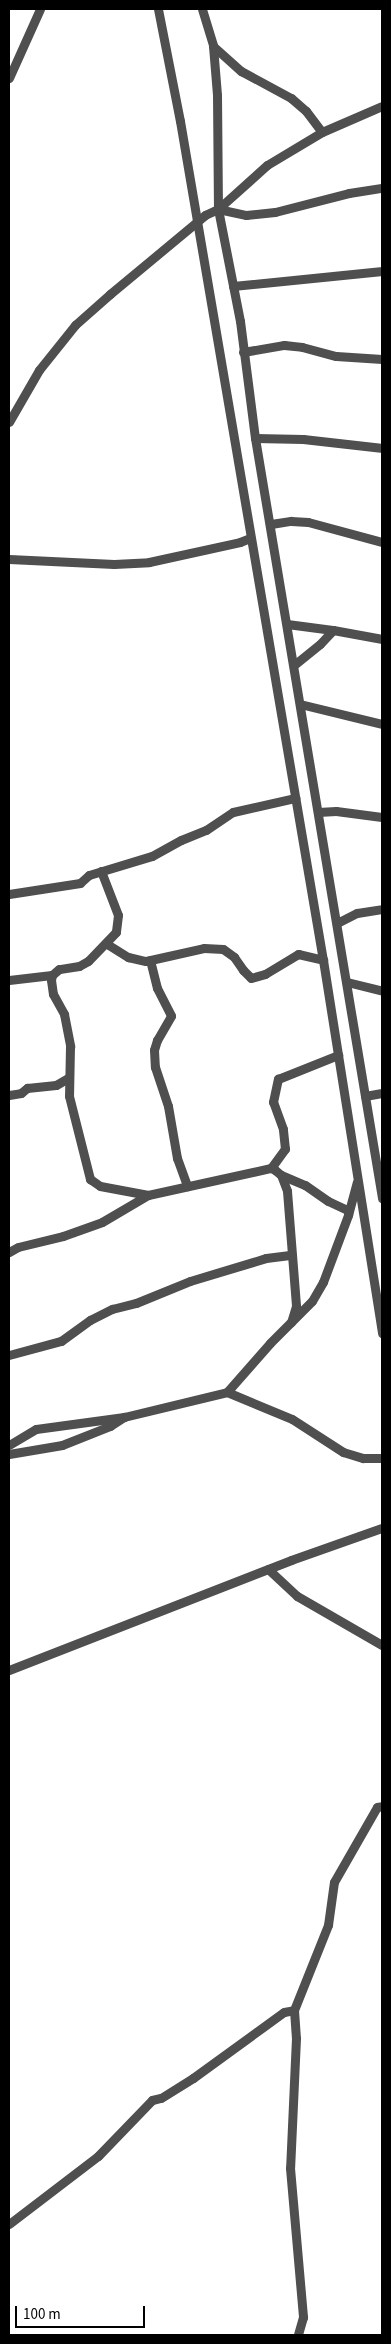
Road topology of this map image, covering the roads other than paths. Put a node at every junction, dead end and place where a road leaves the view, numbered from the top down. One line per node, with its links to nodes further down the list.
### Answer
1 (40, 9): 5 (street)
2 (158, 9): 10 (street)
3 (202, 9): 4 (street)
4 (213, 46): 7 (street); 9 (street)
5 (9, 78)
6 (382, 106): 7 (street)
7 (322, 132): 9 (street)
8 (382, 188): 9 (street)
9 (218, 209): 10 (street); 12 (street)
10 (197, 222): 15 (street); 19 (street)
11 (382, 271): 12 (street)
12 (233, 286): 13 (street)
13 (243, 352): 14 (street); 16 (street)
14 (382, 359)
15 (9, 422)
16 (255, 438): 17 (street); 18 (street)
17 (382, 448)
18 (271, 524): 20 (street); 22 (street)
19 (250, 538): 21 (street); 28 (street)
20 (382, 542)
21 (9, 559)
22 (287, 624): 23 (street); 25 (street)
23 (333, 630): 24 (street); 25 (street)
24 (382, 639)
25 (294, 665): 26 (street)
26 (300, 704): 27 (street); 29 (street)
27 (382, 724)
28 (295, 798): 31 (street); 37 (street)
29 (318, 812): 30 (street); 34 (street)
30 (382, 817)
31 (101, 871): 32 (street); 35 (street)
32 (9, 894)
33 (382, 909): 34 (street)
34 (337, 923): 40 (street)
35 (107, 944): 36 (street); 38 (street)
36 (150, 960): 37 (street); 50 (street)
37 (322, 960): 42 (street)
38 (52, 975): 39 (street); 43 (street)
39 (9, 980)
40 (347, 982): 41 (street); 46 (street)
41 (382, 991)
42 (338, 1056): 47 (street); 49 (street)
43 (68, 1078): 45 (street); 51 (street)
44 (382, 1093): 46 (street)
45 (9, 1095)
46 (365, 1096): 52 (street)
47 (271, 1168): 48 (street); 50 (street)
48 (281, 1175): 53 (street); 55 (street)
49 (358, 1180): 53 (street); 57 (street)
50 (187, 1186): 51 (street)
51 (148, 1195): 54 (street)
52 (382, 1198)
53 (349, 1211): 56 (street)
54 (9, 1252)
55 (292, 1256): 56 (street); 58 (street)
56 (291, 1322): 59 (street)
57 (382, 1333)
58 (9, 1355)
59 (227, 1392): 60 (street); 63 (street)
60 (124, 1417): 61 (street); 62 (street)
61 (9, 1445)
62 (9, 1454)
63 (382, 1458)
64 (382, 1528): 65 (street)
65 (268, 1568): 66 (street); 67 (street)
66 (382, 1645)
67 (9, 1670)
68 (382, 1806): 69 (street)
69 (294, 2010): 70 (street); 71 (street)
70 (9, 2224)
71 (298, 2335)

